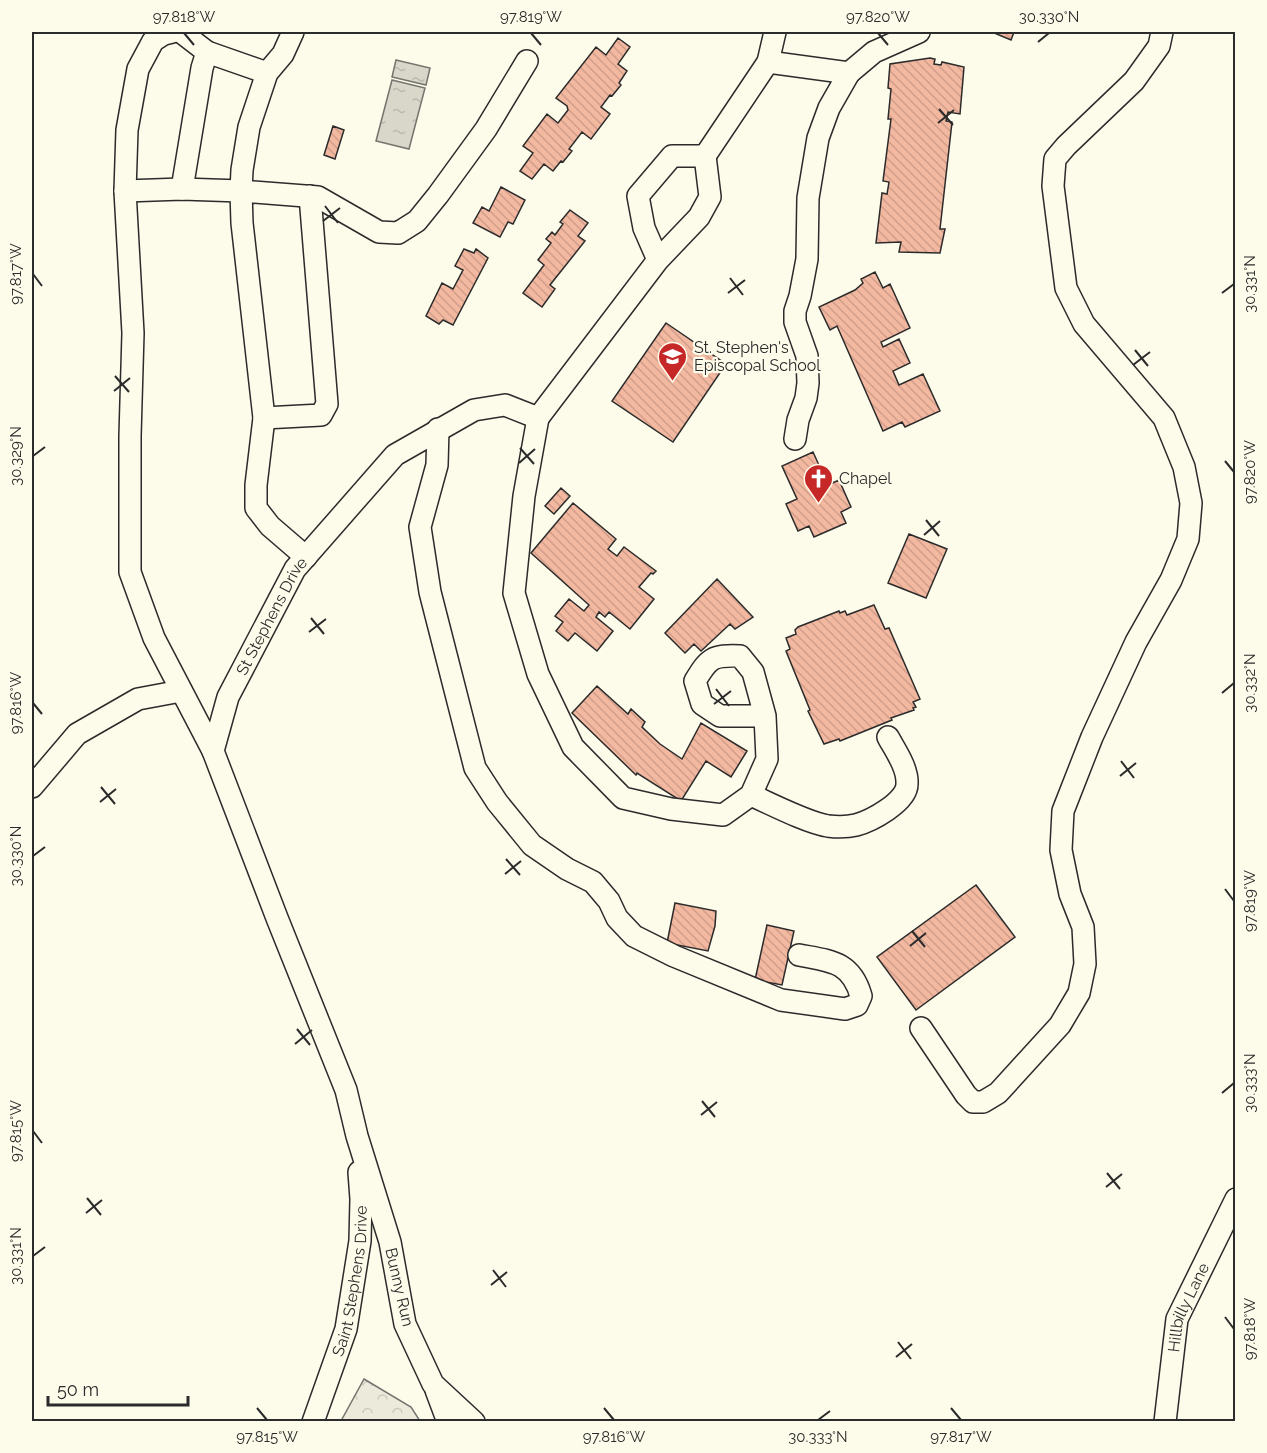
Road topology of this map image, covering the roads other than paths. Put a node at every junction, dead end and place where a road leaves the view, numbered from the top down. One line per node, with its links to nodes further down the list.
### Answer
1 (172, 32): 7 (street)
2 (181, 32): 8 (street)
3 (293, 32): 11 (street)
4 (775, 32): 10 (street)
5 (919, 32): 12 (street)
6 (1162, 32): 31 (street)
7 (149, 36): 15 (street)
8 (207, 52): 11 (street); 14 (street)
9 (526, 61): 17 (street)
10 (768, 62): 12 (street); 13 (street)
11 (267, 73): 16 (street)
12 (849, 73): 22 (street)
13 (705, 156): 18 (street); 18 (street)
14 (182, 189): 15 (street); 16 (street)
15 (125, 191): 24 (street)
16 (241, 191): 17 (street); 20 (street)
17 (310, 196): 20 (street)
18 (658, 260): 19 (street)
19 (538, 417): 21 (street, St Stephens Drive); 29 (street)
20 (264, 418): 23 (street)
21 (438, 429): 23 (street, St Stephens Drive); 30 (street)
22 (795, 439)
23 (306, 557): 27 (street, St Stephens Drive)
24 (181, 690): 27 (street); 28 (street)
25 (765, 716): 29 (street)
26 (888, 737): 29 (street)
27 (213, 751): 32 (street)
28 (32, 787)
29 (751, 795)
30 (799, 956)
31 (921, 1028)
32 (357, 1136): 34 (street, Bunny Run); 35 (street, Saint Stephens Drive)
33 (1236, 1198): 38 (street, Hillbilly Lane)
34 (433, 1384): 36 (street); 37 (street, Bunny Run)
35 (313, 1422)
36 (448, 1422)
37 (474, 1422)
38 (1165, 1422)

